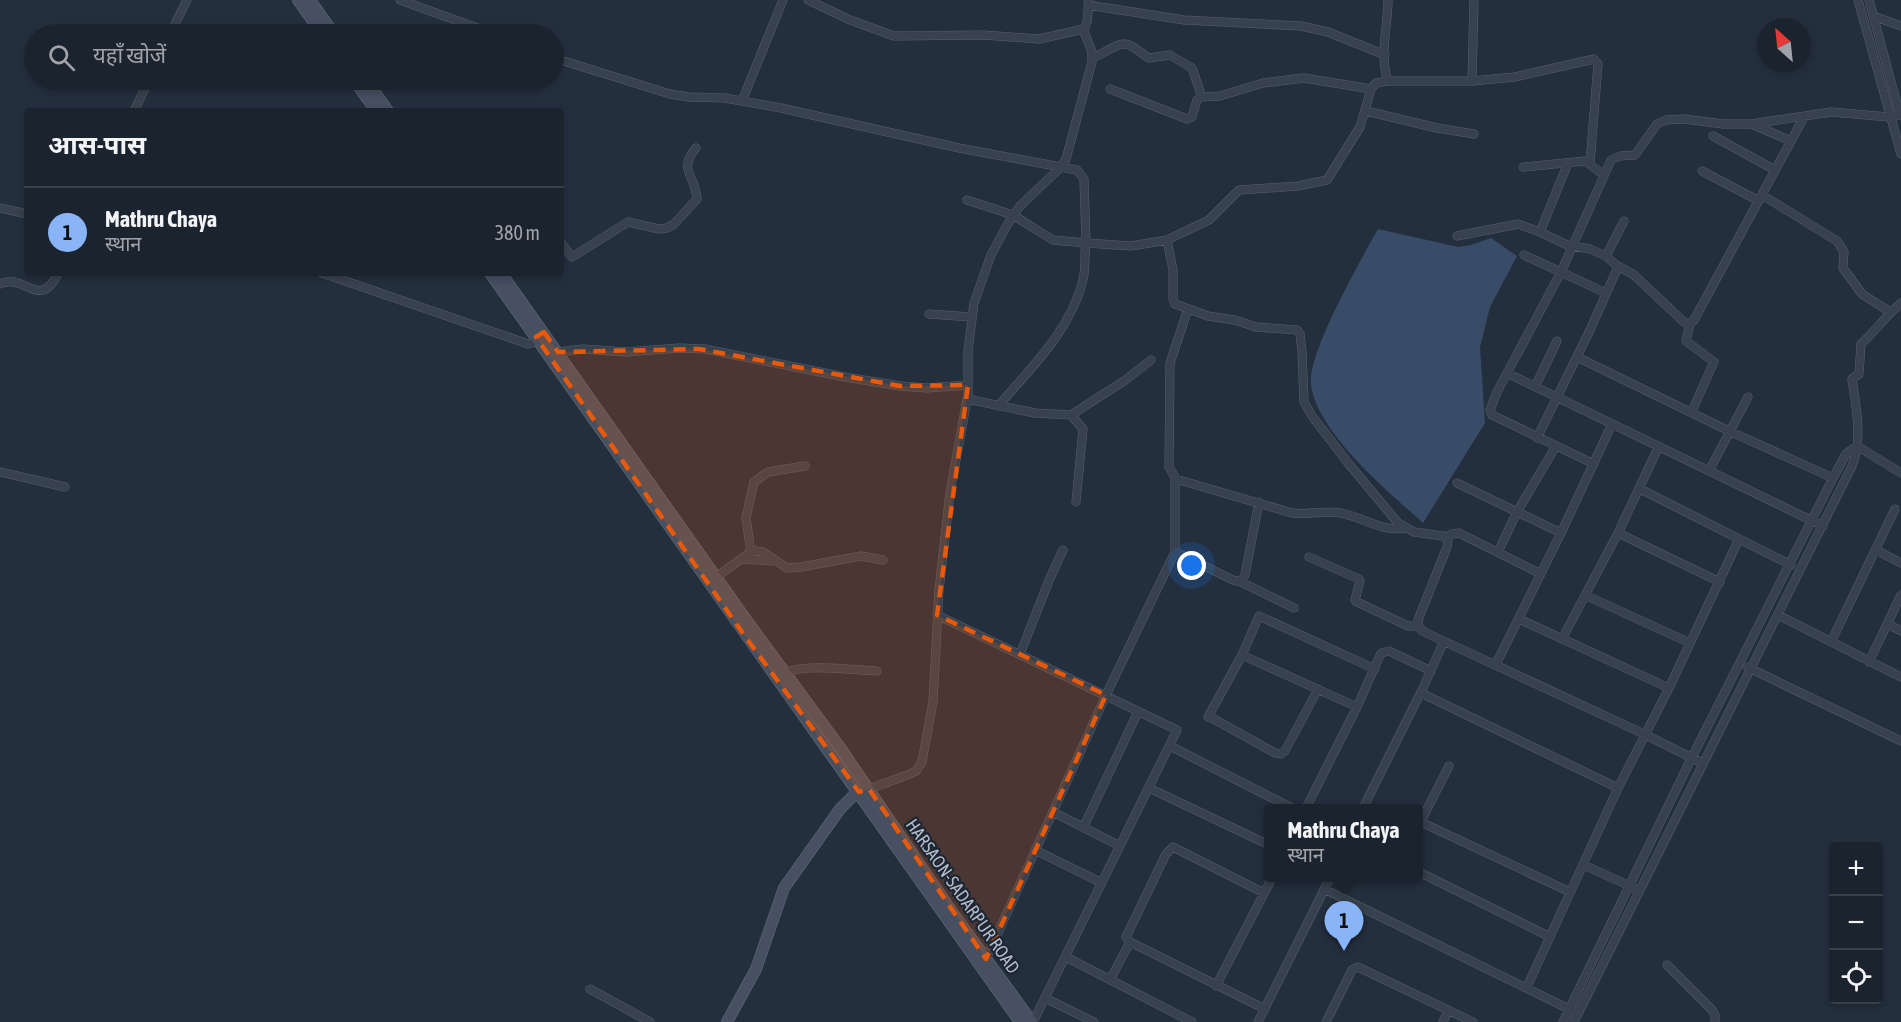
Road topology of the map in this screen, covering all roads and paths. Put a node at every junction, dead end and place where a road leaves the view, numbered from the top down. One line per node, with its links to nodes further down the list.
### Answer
1 (187, 0): 13 (street)
2 (298, 0): 14 (street)
3 (310, 0): 15 (street)
4 (400, 0): 16 (street)
5 (783, 0): 30 (street)
6 (808, 0): 18 (street)
7 (1388, 0): 19 (street)
8 (1474, 0): 23 (street)
9 (1857, 0): 37 (street)
10 (1869, 0): 12 (street)
11 (1089, 2): 18 (street); 19 (street)
12 (1873, 16): 17 (street); 35 (street)
13 (175, 24)
14 (315, 24)
15 (327, 24)
16 (466, 24)
17 (1901, 26)
18 (1083, 29): 20 (street)
19 (1385, 56): 22 (street)
20 (1093, 57): 29 (street); 47 (street)
21 (564, 61): 30 (street)
22 (1388, 81): 23 (street); 25 (street)
23 (1472, 81): 45 (street)
24 (1110, 89): 29 (street)
25 (1371, 89): 29 (street); 34 (street)
26 (144, 90): 31 (street)
27 (361, 90): 32 (street)
28 (373, 90): 33 (street)
29 (1202, 97)
30 (742, 101): 47 (street)
31 (135, 108)
32 (374, 108)
33 (386, 108)
34 (1366, 111): 39 (street); 59 (street)
35 (1900, 114): 37 (street)
36 (1804, 117): 37 (street); 38 (street); 41 (street)
37 (1889, 117): 43 (street)
38 (1751, 124): 41 (street); 50 (street)
39 (1474, 134)
40 (1713, 136): 48 (street)
41 (1791, 141): 48 (street)
42 (696, 148): 62 (street)
43 (1901, 154)
44 (1568, 163): 45 (street); 46 (street); 57 (street)
45 (1590, 163): 50 (street)
46 (1523, 167)
47 (1062, 168): 55 (street); 60 (street)
48 (1775, 170): 51 (street)
49 (1702, 171): 51 (street)
50 (1604, 175): 61 (street)
51 (1760, 198): 75 (street); 78 (street)
52 (967, 200): 55 (street)
53 (0, 208): 54 (street)
54 (24, 213)
55 (1013, 215): 60 (street); 77 (street)
56 (1623, 221): 64 (street)
57 (1540, 232): 58 (street); 61 (street)
58 (1457, 236)
59 (1167, 240): 60 (street); 74 (street)
60 (1086, 243): 90 (street)
61 (1573, 246): 64 (street); 66 (street)
62 (564, 247)
63 (1524, 255): 66 (street)
64 (1606, 256): 65 (street)
65 (1618, 267): 72 (street); 78 (street)
66 (1561, 272): 72 (street); 84 (street)
67 (56, 276): 71 (street)
68 (331, 276): 79 (street)
69 (492, 276): 79 (street)
70 (503, 276): 79 (street)
71 (0, 284)
72 (1606, 293): 82 (street)
73 (1901, 303): 75 (street)
74 (1188, 309): 104 (street); 115 (street)
75 (1890, 312): 98 (street)
76 (930, 314): 77 (street)
77 (971, 317): 85 (street)
78 (1690, 324): 91 (street)
79 (539, 337): 81 (street); 173 (street)
80 (1557, 340): 86 (street)
81 (558, 352): 85 (street); 132 (street)
82 (1577, 357): 88 (street); 91 (street)
83 (1151, 360): 92 (street)
84 (1507, 373): 86 (street); 95 (street)
85 (968, 385): 89 (street)
86 (1535, 387): 88 (street)
87 (1748, 397): 94 (street)
88 (1557, 398): 93 (street); 95 (street)
89 (967, 399): 90 (street); 138 (street)
90 (998, 406): 92 (street)
91 (1692, 411): 94 (street)
92 (1071, 415): 109 (street)
93 (1612, 424): 97 (street); 99 (street)
94 (1729, 431): 101 (street); 105 (street)
95 (1537, 438): 96 (street)
96 (1556, 446): 99 (street); 112 (street)
97 (1659, 446): 101 (street); 108 (street)
98 (1857, 446): 103 (street); 105 (street); 114 (street)
99 (1594, 464): 117 (street)
100 (805, 466): 122 (street)
101 (1709, 471): 113 (street)
102 (0, 472): 107 (street)
103 (1901, 473)
104 (1175, 478): 110 (street); 124 (street)
105 (1833, 478): 113 (street)
106 (1457, 483): 112 (street)
107 (65, 487)
108 (1640, 489): 116 (street); 119 (street)
109 (1076, 502)
110 (1259, 502): 115 (street); 133 (street)
111 (1895, 509): 121 (street)
112 (1516, 512): 117 (street); 123 (street)
113 (1812, 520): 114 (street); 130 (street)
114 (1823, 525): 139 (street)
115 (1405, 528): 118 (street)
116 (1617, 533): 134 (street); 135 (street)
117 (1561, 534): 131 (street)
118 (1446, 537): 123 (street); 142 (street)
119 (1739, 539): 130 (street); 134 (street)
120 (1063, 550): 148 (street)
121 (1876, 550): 129 (street); 146 (street)
122 (751, 552): 126 (street); 128 (street)
123 (1498, 552): 131 (street)
124 (1175, 554): 133 (street); 162 (street)
125 (1309, 557): 142 (street)
126 (741, 559): 128 (street); 132 (street)
127 (883, 560): 128 (street)
128 (778, 563)
129 (1901, 563)
130 (1791, 565): 152 (street)
131 (1541, 574): 140 (street)
132 (716, 577): 157 (street)
133 (1239, 581): 137 (street)
134 (1720, 582): 147 (street)
135 (1586, 595): 144 (street); 147 (street)
136 (1901, 595): 141 (street)
137 (1294, 608)
138 (937, 615): 148 (street); 173 (street)
139 (1778, 615): 146 (street); 153 (street)
140 (1519, 619): 144 (street); 151 (street)
141 (1887, 624): 143 (street); 150 (street)
142 (1419, 626): 145 (street)
143 (1901, 631)
144 (1562, 639): 159 (street)
145 (1444, 641): 151 (street); 155 (street)
146 (1831, 642): 150 (street)
147 (1690, 643): 159 (street)
148 (1020, 654): 162 (street)
149 (1242, 655): 154 (street); 160 (street); 160 (street)
150 (1869, 662): 158 (street)
151 (1496, 664): 165 (street)
152 (1741, 664): 153 (street); 168 (street)
153 (1749, 668): 166 (street); 169 (street)
154 (1375, 669): 155 (street); 163 (street)
155 (1431, 670): 161 (street)
156 (877, 671): 157 (street)
157 (785, 673): 173 (street)
158 (1901, 677)
159 (1669, 688): 165 (street)
160 (1318, 689): 163 (street)
161 (1421, 693): 172 (street); 176 (street)
162 (1106, 695): 164 (street); 177 (street)
163 (1357, 707): 175 (street)
164 (1138, 712): 167 (street); 180 (street)
165 (1644, 734): 168 (street); 172 (street)
166 (1901, 741)
167 (1170, 746): 171 (street); 174 (street)
168 (1691, 757): 169 (street); 189 (street)
169 (1702, 763): 191 (street)
170 (1449, 766): 178 (street)
171 (1149, 788): 181 (street); 182 (street)
172 (1618, 788): 184 (street)
173 (864, 791): 197 (street, HARSAON-SADARPUR ROAD); 209 (street); 210 (street, HARSAON-SADARPUR ROAD)
174 (1284, 804)
175 (1308, 804)
176 (1365, 804)
177 (1053, 812): 180 (street); 183 (street)
178 (1423, 817)
179 (1423, 824): 192 (street)
180 (1083, 828): 182 (street)
181 (1264, 843)
182 (1120, 846): 188 (street)
183 (1035, 850): 188 (street); 197 (street)
184 (1584, 865): 189 (street); 192 (street)
185 (1423, 874): 194 (street)
186 (1270, 882): 193 (street)
187 (1328, 882): 190 (street)
188 (1102, 883): 196 (street)
189 (1630, 886): 191 (street); 205 (street)
190 (1324, 889): 201 (street); 204 (street)
191 (1639, 890): 207 (street)
192 (1570, 892): 194 (street)
193 (1264, 893): 195 (street); 200 (street)
194 (1550, 938): 201 (street)
195 (1130, 942): 199 (street); 200 (street)
196 (1066, 957): 199 (street); 203 (street)
197 (986, 959): 211 (street, HARSAON-SADARPUR ROAD)
198 (1667, 965): 219 (street)
199 (1110, 980): 213 (street)
200 (1216, 986): 204 (street)
201 (1527, 987): 205 (street)
202 (590, 989): 208 (street)
203 (1045, 998): 211 (street); 212 (street)
204 (1265, 1009): 214 (street)
205 (1569, 1009): 207 (street); 218 (street)
206 (1448, 1010): 215 (street); 216 (street); 217 (street)
207 (1576, 1018)
208 (650, 1022)
209 (727, 1022)
210 (1020, 1022)
211 (1032, 1022)
212 (1094, 1022)
213 (1192, 1022)
214 (1258, 1022)
215 (1326, 1022)
216 (1443, 1022)
217 (1473, 1022)
218 (1563, 1022)
219 (1715, 1022)

